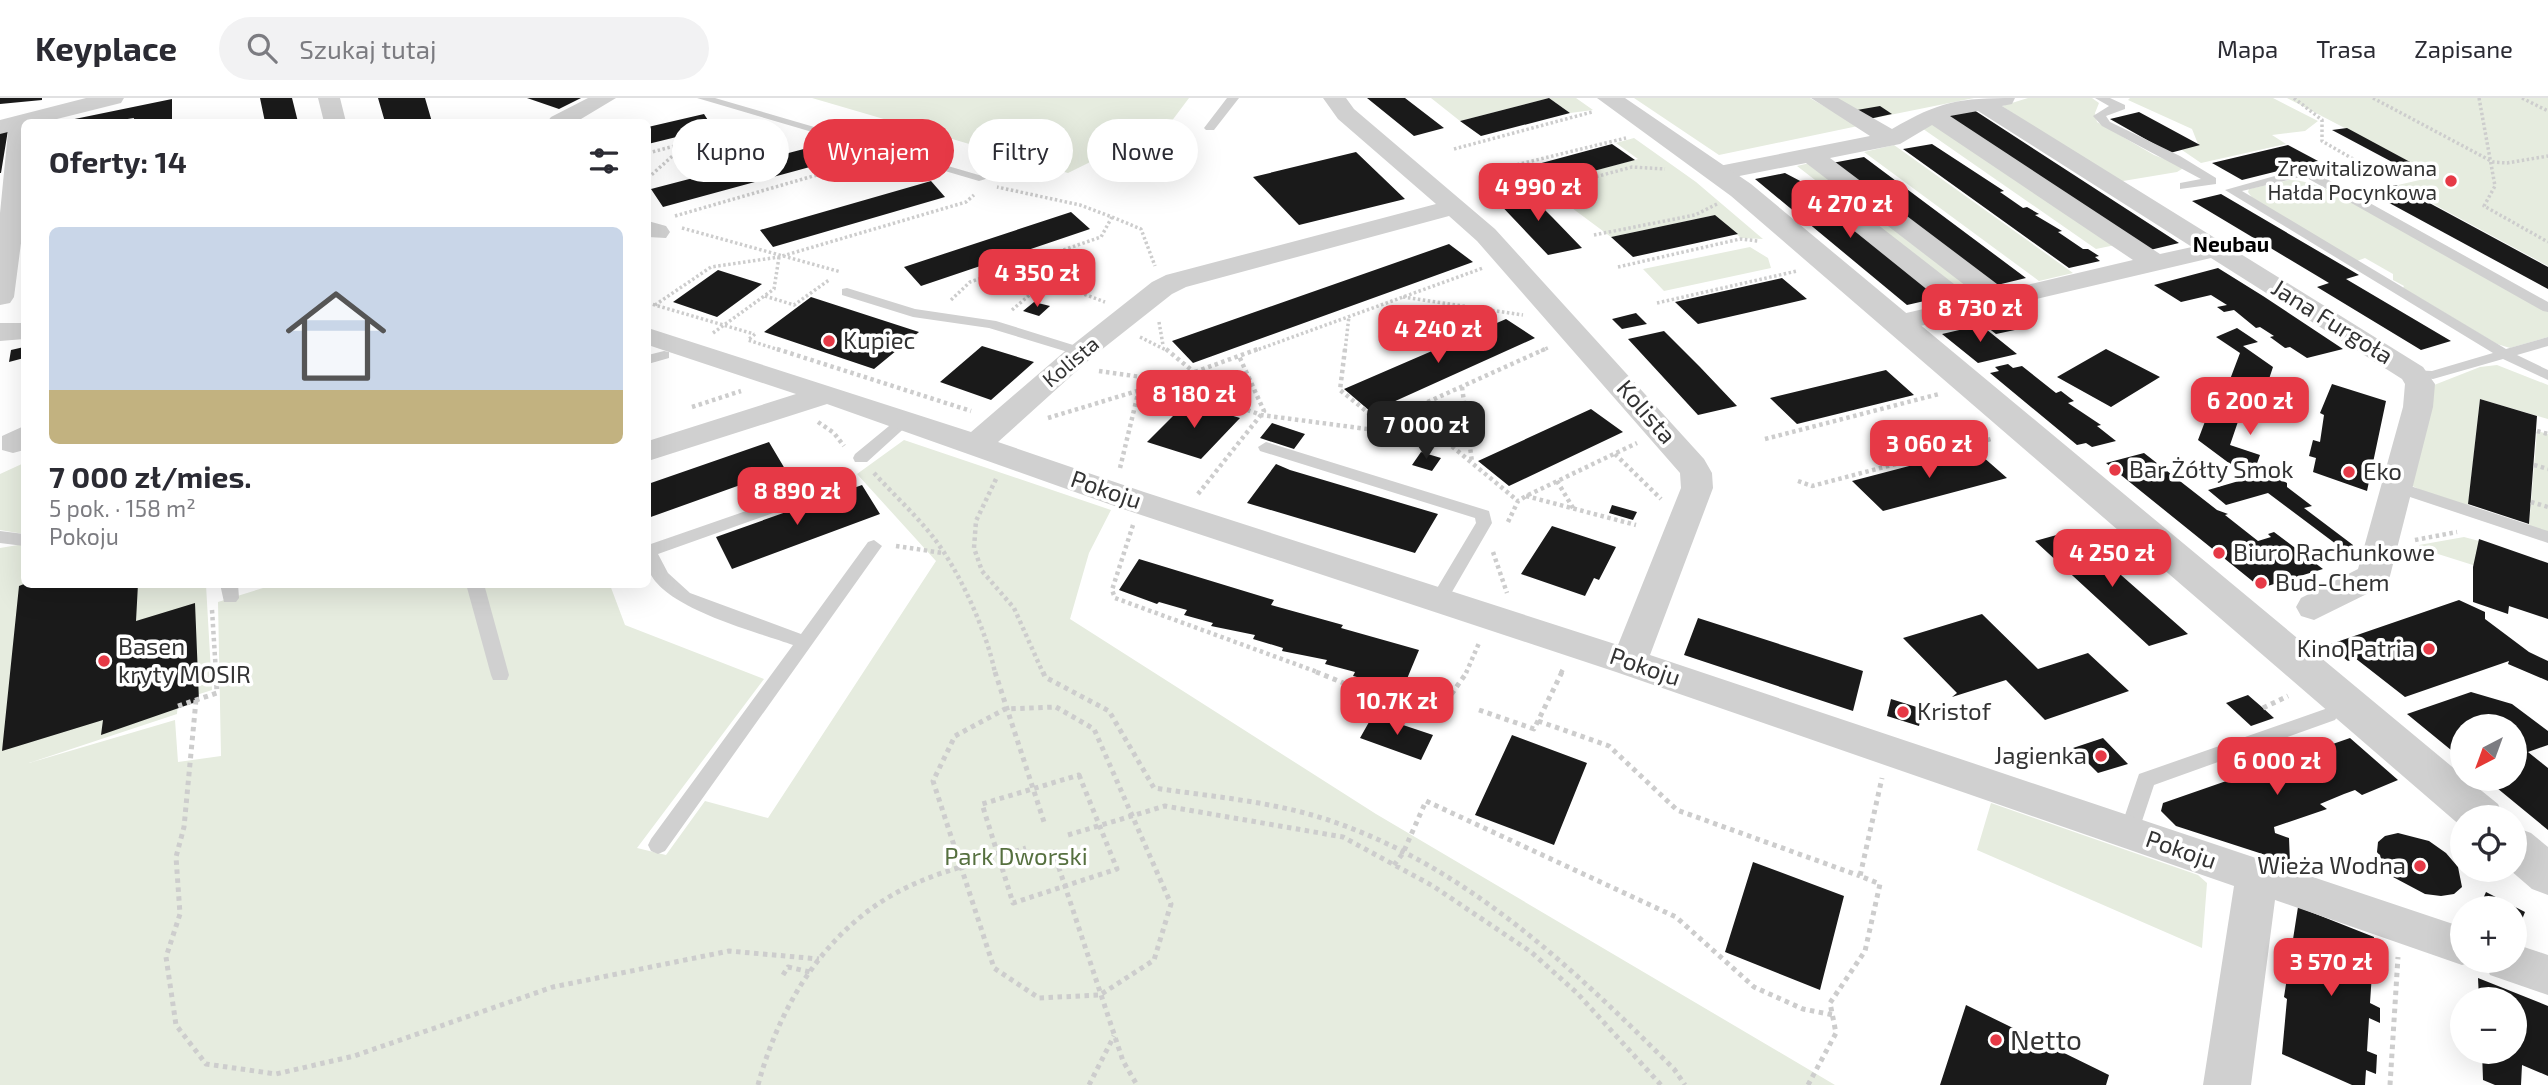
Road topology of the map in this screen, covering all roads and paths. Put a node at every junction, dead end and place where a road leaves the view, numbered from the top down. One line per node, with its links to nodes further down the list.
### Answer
1 (113, 98): 16 (street)
2 (330, 98): 17 (street)
3 (606, 98): 18 (street)
4 (703, 98): 35 (lane)
5 (1233, 98): 20 (lane)
6 (1334, 98): 43 (street, Kolista)
7 (1822, 98): 23 (street)
8 (2101, 98): 40 (lane)
9 (2294, 98): 36 (path)
10 (2373, 98): 31 (path)
11 (2479, 98): 31 (path)
12 (2522, 98): 15 (path)
13 (1994, 100): 19 (street); 50 (street, Jana Furgoła)
14 (1604, 104): 25 (path); 39 (street)
15 (2548, 111)
16 (58, 119)
17 (334, 119)
18 (565, 119)
19 (1924, 119): 23 (street); 53 (street); 58 (street)
20 (1210, 128)
21 (16, 135): 44 (street)
22 (1637, 135): 33 (path)
23 (1892, 139): 27 (street)
24 (672, 146): 26 (path)
25 (1454, 149)
26 (651, 152)
27 (1810, 155): 30 (street); 66 (street)
28 (672, 156): 34 (path)
29 (2548, 156): 31 (path)
30 (1781, 161): 39 (street); 70 (street)
31 (2493, 162): 49 (path)
32 (1667, 169): 41 (path)
33 (1483, 173)
34 (651, 175)
35 (968, 177)
36 (2312, 177): 71 (lane); 86 (lane)
37 (803, 180): 46 (path)
38 (984, 182): 45 (path)
39 (1721, 186): 47 (path); 76 (street)
40 (2183, 186)
41 (1543, 191)
42 (976, 193): 51 (path)
43 (1455, 207): 88 (street, Kolista); 155 (street, Kolista)
44 (19, 210): 63 (street)
45 (1112, 217): 52 (path); 56 (path)
46 (663, 226): 51 (path)
47 (1594, 235)
48 (1762, 241): 54 (path)
49 (2548, 242)
50 (2216, 249): 53 (street); 90 (street, Jana Furgoła)
51 (779, 257): 59 (path); 62 (path); 80 (path)
52 (1034, 260): 60 (path); 67 (path)
53 (2155, 263): 58 (street)
54 (1618, 267)
55 (1484, 268): 64 (path)
56 (1156, 269)
57 (1805, 269): 69 (path)
58 (2127, 270): 66 (street)
59 (841, 272)
60 (1053, 275): 68 (path); 75 (path)
61 (847, 292): 88 (lane)
62 (765, 296): 65 (path); 77 (path)
63 (0, 297)
64 (1403, 297): 73 (path); 74 (path)
65 (804, 298)
66 (2000, 299): 70 (street)
67 (947, 303)
68 (1107, 303)
69 (1657, 303)
70 (1966, 307): 76 (street)
71 (2548, 308)
72 (651, 314): 80 (path)
73 (1535, 315)
74 (1349, 316): 87 (path); 104 (path)
75 (1003, 317)
76 (1899, 323): 167 (street)
77 (724, 325): 80 (path); 81 (path); 103 (path)
78 (21, 331): 79 (street)
79 (0, 332)
80 (656, 332): 85 (lane); 97 (street, Pokoju)
81 (712, 333)
82 (1133, 334): 89 (path)
83 (2548, 341): 86 (lane)
84 (1554, 345): 94 (path)
85 (651, 350)
86 (2505, 354): 90 (lane); 91 (lane)
87 (1238, 356): 89 (path); 101 (path)
88 (1087, 361): 92 (path); 103 (street, Kolista)
89 (1197, 371): 93 (path); 98 (path)
90 (2413, 373): 123 (street, Jana Furgoła)
91 (2548, 376)
92 (1142, 377): 93 (path); 95 (path)
93 (1170, 381): 95 (path); 98 (path)
94 (1462, 387): 100 (path); 117 (path)
95 (1139, 391): 103 (path); 120 (path)
96 (1947, 392): 110 (path)
97 (798, 393): 99 (path); 102 (street, Pokoju); 114 (street); 116 (path)
98 (1232, 404): 101 (path)
99 (692, 407)
100 (1417, 407): 104 (path); 109 (path)
101 (1261, 415): 105 (path); 126 (path)
102 (905, 420): 112 (street, Pokoju); 116 (lane)
103 (1003, 421): 112 (street, Kolista)
104 (1381, 423): 105 (path)
105 (1369, 429): 109 (path)
106 (2537, 431): 107 (path)
107 (2548, 434)
108 (1998, 437): 122 (path)
109 (1443, 439): 117 (path)
110 (1765, 439)
111 (1640, 442): 115 (path)
112 (975, 445): 149 (street, Pokoju); 176 (path)
113 (1266, 447): 149 (lane)
114 (651, 450)
115 (1615, 454): 121 (path); 127 (path)
116 (860, 458): 145 (path)
117 (1472, 462): 128 (path)
118 (2534, 465): 119 (path)
119 (2548, 470)
120 (1117, 479)
121 (1557, 481): 125 (path); 131 (path)
122 (1798, 481)
123 (2398, 487): 139 (lane); 151 (street, Jana Furgoła)
124 (821, 490): 143 (lane)
125 (1526, 496): 128 (path); 131 (path)
126 (1195, 499)
127 (1662, 500)
128 (1518, 501): 135 (path)
129 (2531, 502): 130 (path)
130 (2548, 507)
131 (1573, 509): 134 (path)
132 (1137, 514): 152 (path)
133 (1639, 519): 134 (path)
134 (1636, 525): 138 (path)
135 (1503, 532)
136 (2457, 532): 141 (path)
137 (0, 537): 140 (lane)
138 (1630, 537)
139 (2548, 537)
140 (21, 540)
141 (2415, 540)
142 (1498, 542): 148 (path)
143 (651, 550)
144 (871, 550): 145 (path); 153 (lane)
145 (944, 554): 161 (path)
146 (651, 558): 153 (lane)
147 (476, 588): 156 (lane)
148 (1508, 595)
149 (1439, 600): 155 (street, Pokoju)
150 (211, 601): 158 (path)
151 (2314, 607)
152 (1478, 636)
153 (804, 642): 173 (lane)
154 (1567, 659): 164 (path)
155 (1629, 662): 165 (street, Pokoju)
156 (500, 675)
157 (2299, 692): 160 (path)
158 (196, 700): 159 (path); 186 (path)
159 (177, 706)
160 (2263, 708)
161 (1006, 709): 166 (path); 168 (path); 180 (path)
162 (1479, 710): 164 (path)
163 (2328, 715): 171 (lane)
164 (1538, 721): 182 (path)
165 (1888, 750): 171 (street, Pokoju); 182 (path)
166 (1032, 789): 169 (path); 170 (path); 178 (path)
167 (2468, 805)
168 (1131, 814): 170 (path); 179 (path); 192 (path)
169 (1045, 825)
170 (1100, 825): 172 (path); 184 (path)
171 (2129, 833): 183 (street, Pokoju)
172 (1068, 835)
173 (658, 845)
174 (1026, 848): 178 (path)
175 (1053, 850): 184 (path)
176 (1403, 853): 179 (path); 193 (path); 199 (path)
177 (2527, 856): 181 (street)
178 (998, 857): 180 (path); 184 (path)
179 (1394, 865): 198 (path)
180 (962, 869): 186 (path); 192 (path)
181 (2548, 874)
182 (1860, 876): 193 (path)
183 (2257, 876): 185 (street, Pokoju); 201 (street)
184 (1065, 887): 192 (path)
185 (2450, 942)
186 (819, 959): 189 (path)
187 (2407, 959): 202 (path)
188 (2527, 968): 191 (street)
189 (810, 972): 190 (path); 195 (path)
190 (783, 975)
191 (2548, 975)
192 (1100, 995): 194 (path)
193 (1832, 1015): 200 (path)
194 (1114, 1035): 196 (path); 197 (path)
195 (758, 1085)
196 (1088, 1085)
197 (1137, 1085)
198 (1661, 1085)
199 (1685, 1085)
200 (1808, 1085)
201 (2227, 1085)
202 (2390, 1085)

